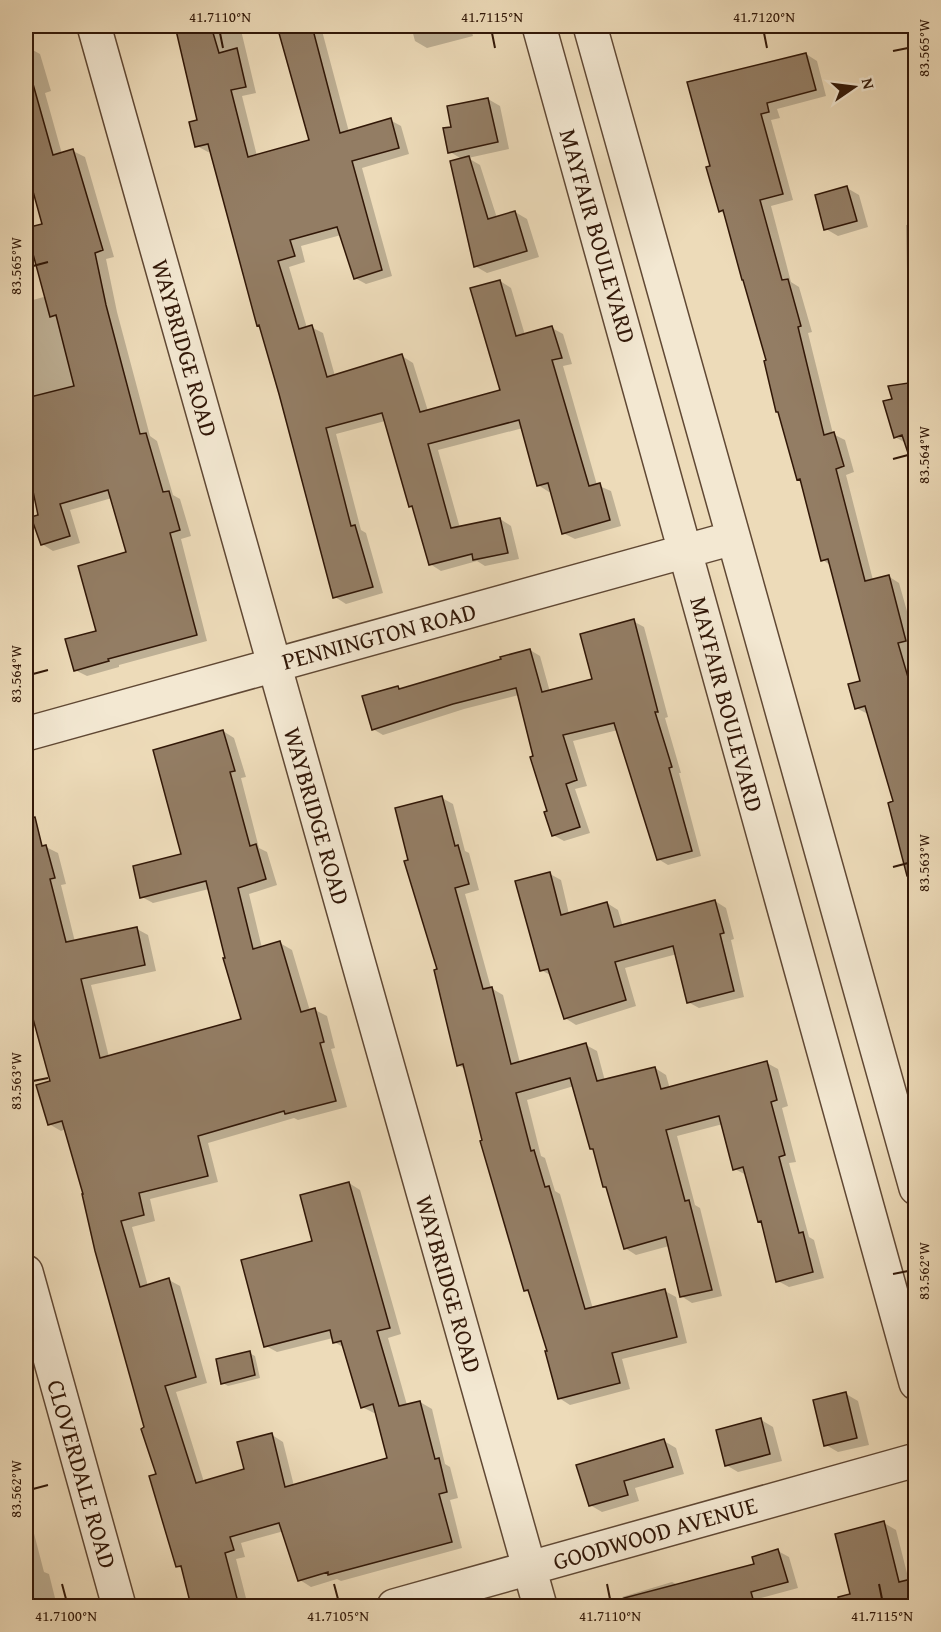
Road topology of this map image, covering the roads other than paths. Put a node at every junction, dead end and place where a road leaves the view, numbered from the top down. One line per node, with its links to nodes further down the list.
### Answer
1 (94, 26): 6 (street, WAYBRIDGE ROAD)
2 (539, 26): 5 (street, MAYFAIR BOULEVARD)
3 (590, 26): 4 (street, MAYFAIR BOULEVARD)
4 (734, 538): 5 (street, PENNINGTON ROAD); 8 (street, MAYFAIR BOULEVARD)
5 (685, 551): 6 (street, PENNINGTON ROAD); 10 (street, MAYFAIR BOULEVARD)
6 (274, 665): 7 (street, PENNINGTON ROAD); 12 (street, WAYBRIDGE ROAD)
7 (26, 734)
8 (915, 1188)
9 (26, 1272): 13 (street, CLOVERDALE ROAD)
10 (915, 1383)
11 (915, 1460): 12 (street, GOODWOOD AVENUE)
12 (530, 1569): 14 (street, GOODWOOD AVENUE); 15 (street, WAYBRIDGE ROAD)
13 (119, 1606)
14 (394, 1606)
15 (540, 1606)

